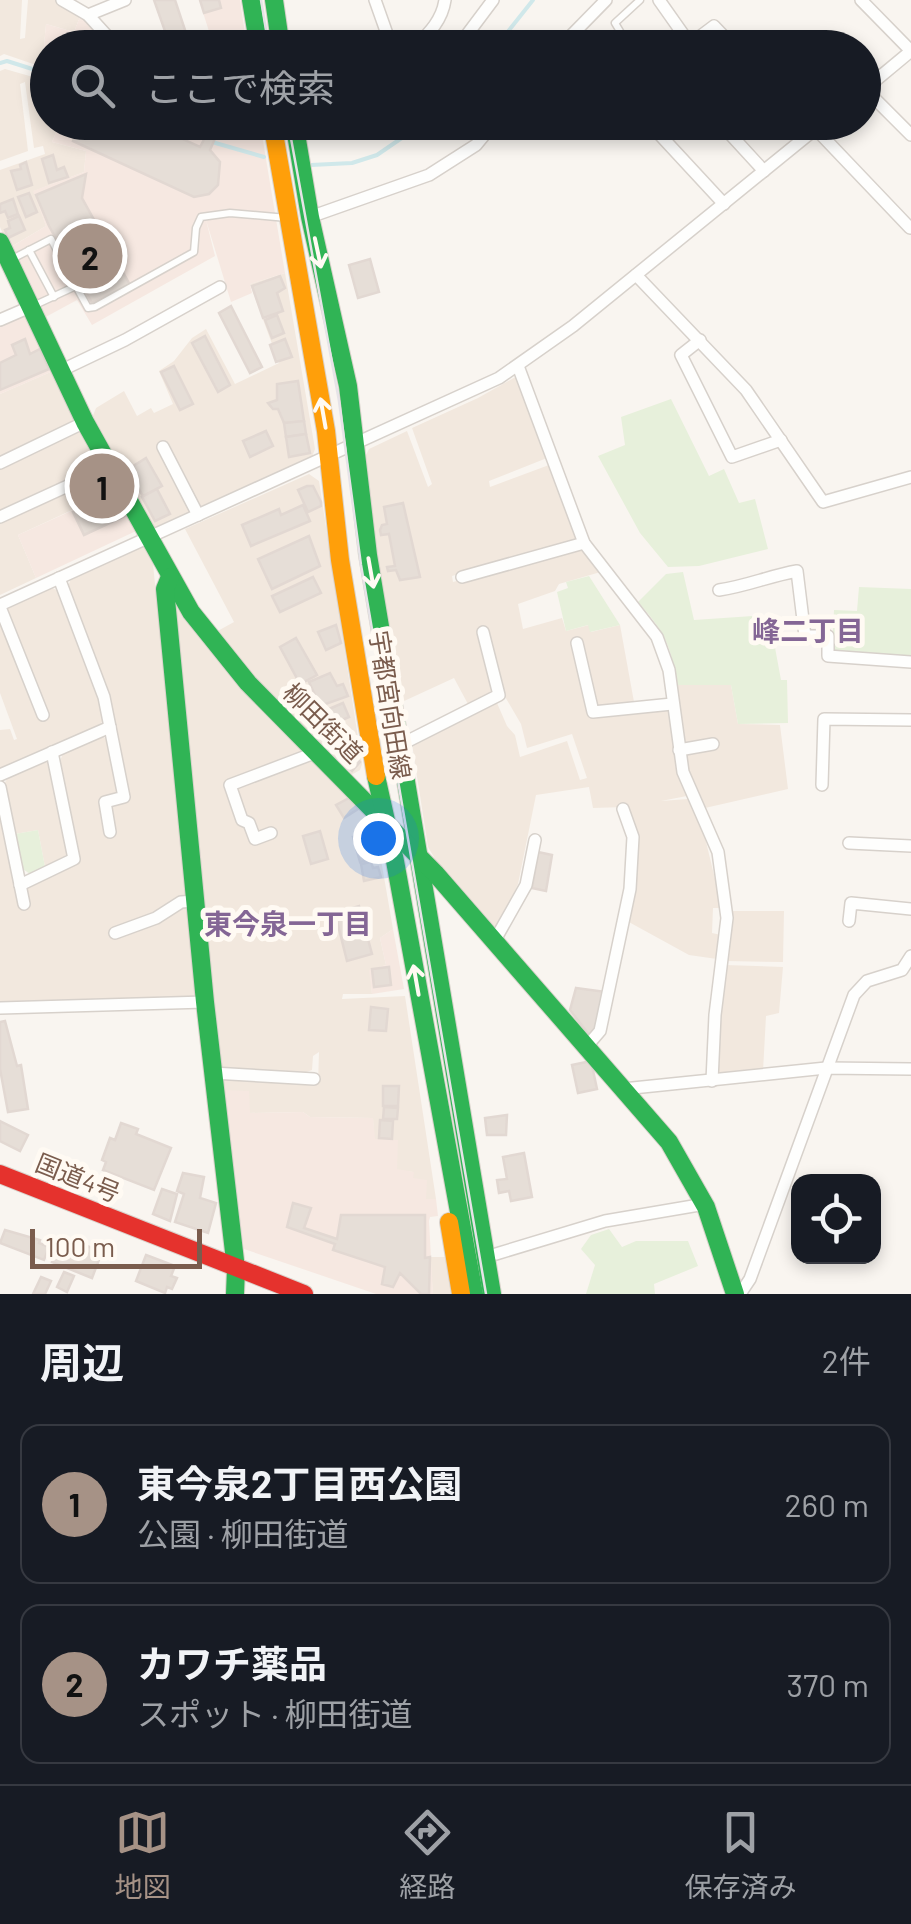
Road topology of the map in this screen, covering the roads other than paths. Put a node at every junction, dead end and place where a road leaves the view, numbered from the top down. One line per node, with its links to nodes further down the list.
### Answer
1 (62, 0): 12 (street)
2 (125, 0): 12 (street)
3 (251, 0): 14 (main road)
4 (274, 0): 15 (main road)
5 (375, 0): 16 (street)
6 (445, 0): 17 (street)
7 (493, 0): 18 (street)
8 (606, 0): 19 (street)
9 (640, 0): 20 (lane)
10 (659, 0): 21 (street)
11 (861, 0): 22 (street)
12 (88, 15): 13 (street)
13 (102, 30)
14 (256, 30)
15 (278, 30)
16 (386, 30)
17 (432, 30)
18 (470, 30)
19 (577, 30)
20 (619, 30)
21 (680, 30)
22 (911, 51): 23 (street)
23 (881, 76)
24 (881, 107): 25 (street)
25 (911, 136)
26 (275, 140): 36 (main road, 宇都宮向田線)
27 (297, 140): 35 (main road, 宇都宮向田線)
28 (480, 140): 35 (street)
29 (665, 140): 34 (street)
30 (736, 140): 33 (street)
31 (799, 140): 33 (street)
32 (830, 140): 37 (street)
33 (764, 171): 34 (street)
34 (724, 204): 41 (street)
35 (310, 216): 52 (main road, 宇都宮向田線, one-way to 52)
36 (288, 218): 42 (lane); 54 (main road, 宇都宮向田線, one-way to 36)
37 (910, 228)
38 (0, 242): 40 (main road, 柳田街道)
39 (30, 250): 40 (lane); 42 (lane); 44 (lane)
40 (8, 260): 45 (main road, 柳田街道)
41 (636, 275): 47 (street); 48 (street)
42 (76, 286): 44 (lane)
43 (220, 287): 49 (street)
44 (54, 296): 45 (lane)
45 (30, 307): 46 (street); 49 (main road, 柳田街道)
46 (0, 320)
47 (700, 340): 51 (street); 51 (street)
48 (518, 366): 52 (street); 61 (street)
49 (60, 371): 50 (main road, 柳田街道)
50 (86, 422): 55 (street); 56 (main road, 柳田街道)
51 (781, 440): 57 (street)
52 (356, 445): 54 (street); 75 (main road, 宇都宮向田線, one-way to 75)
53 (163, 448): 58 (street)
54 (330, 457): 58 (street); 83 (main road, 宇都宮向田線)
55 (0, 464)
56 (109, 467): 59 (street); 60 (main road, 柳田街道)
57 (911, 478)
58 (198, 515): 60 (street)
59 (0, 516)
60 (148, 538): 62 (main road, 柳田街道); 64 (street)
61 (584, 543): 63 (street); 70 (street)
62 (170, 577): 78 (main road, 柳田街道); 91 (main road)
63 (462, 577)
64 (59, 578): 66 (street); 73 (street)
65 (719, 590): 69 (street)
66 (0, 606): 71 (street)
67 (482, 632): 75 (street)
68 (577, 643): 70 (street)
69 (911, 662)
70 (672, 704): 76 (street)
71 (43, 714)
72 (911, 720): 80 (street)
73 (110, 726): 77 (street); 84 (street)
74 (713, 744): 76 (street)
75 (400, 746): 89 (main road, 宇都宮向田線)
76 (679, 750): 106 (street)
77 (52, 752): 79 (street); 90 (street)
78 (317, 752): 83 (main road, 柳田街道); 85 (street)
79 (0, 775)
80 (822, 785)
81 (0, 787): 90 (street)
82 (623, 809): 100 (street)
83 (385, 821): 89 (main road, 柳田街道); 104 (main road, 宇都宮向田線, one-way to 83)
84 (110, 832)
85 (271, 833)
86 (535, 840): 96 (street)
87 (850, 843): 88 (street)
88 (911, 846)
89 (419, 856): 96 (main road, 柳田街道); 110 (main road, 宇都宮向田線)
90 (20, 885): 92 (street)
91 (195, 900): 95 (street); 98 (main road)
92 (24, 904)
93 (911, 909): 94 (street)
94 (849, 921)
95 (115, 934)
96 (495, 940): 100 (main road, 柳田街道)
97 (911, 956): 101 (street)
98 (204, 1002): 99 (street); 103 (main road)
99 (0, 1008)
100 (588, 1046): 107 (main road, 柳田街道)
101 (826, 1068): 102 (street); 106 (street); 118 (street)
102 (911, 1069)
103 (213, 1073): 105 (street); 111 (main road)
104 (435, 1075): 110 (main road, 宇都宮向田線); 114 (main road)
105 (314, 1079)
106 (712, 1081): 107 (street)
107 (624, 1089): 109 (main road, 柳田街道)
108 (0, 1174): 111 (main road, 国道4号)
109 (705, 1204): 110 (street); 118 (main road, 柳田街道)
110 (482, 1254): 115 (main road, 宇都宮向田線); 116 (main road, 宇都宮向田線); 117 (main road)
111 (236, 1269): 112 (main road); 113 (main road, 国道4号)
112 (235, 1294)
113 (304, 1294)
114 (461, 1294)
115 (474, 1294)
116 (492, 1294)
117 (503, 1294)
118 (737, 1294)

